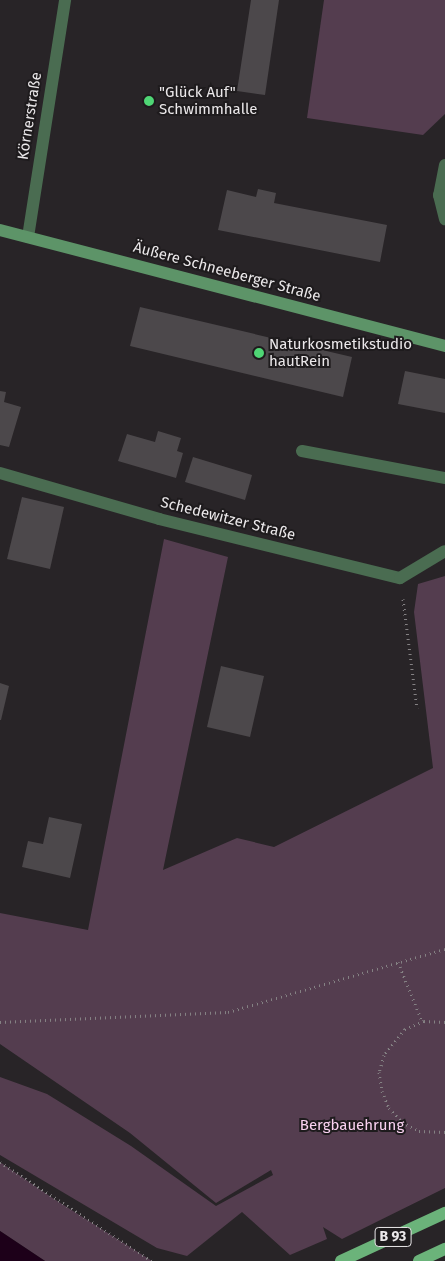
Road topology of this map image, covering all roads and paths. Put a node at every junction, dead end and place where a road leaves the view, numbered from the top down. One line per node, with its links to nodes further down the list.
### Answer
1 (65, 0): 5 (street, Körnerstraße)
2 (445, 165): 3 (street)
3 (445, 219)
4 (0, 230): 5 (main road, Äußere Schneeberger Straße)
5 (28, 237): 6 (main road, Äußere Schneeberger Straße)
6 (445, 346)
7 (302, 451): 9 (street)
8 (0, 473): 11 (street, Schedewitzer Straße)
9 (445, 478)
10 (445, 552): 11 (street)
11 (400, 578): 12 (path)
12 (417, 708)
13 (445, 949): 14 (path)
14 (398, 962): 15 (path); 16 (path)
15 (422, 1021): 17 (path); 18 (path)
16 (0, 1022)
17 (445, 1022)
18 (445, 1132)
19 (0, 1162): 22 (path)
20 (445, 1213): 23 (main road, B 93)
21 (445, 1249): 24 (main road, B 93)
22 (152, 1261)
23 (341, 1261)
24 (419, 1261)

